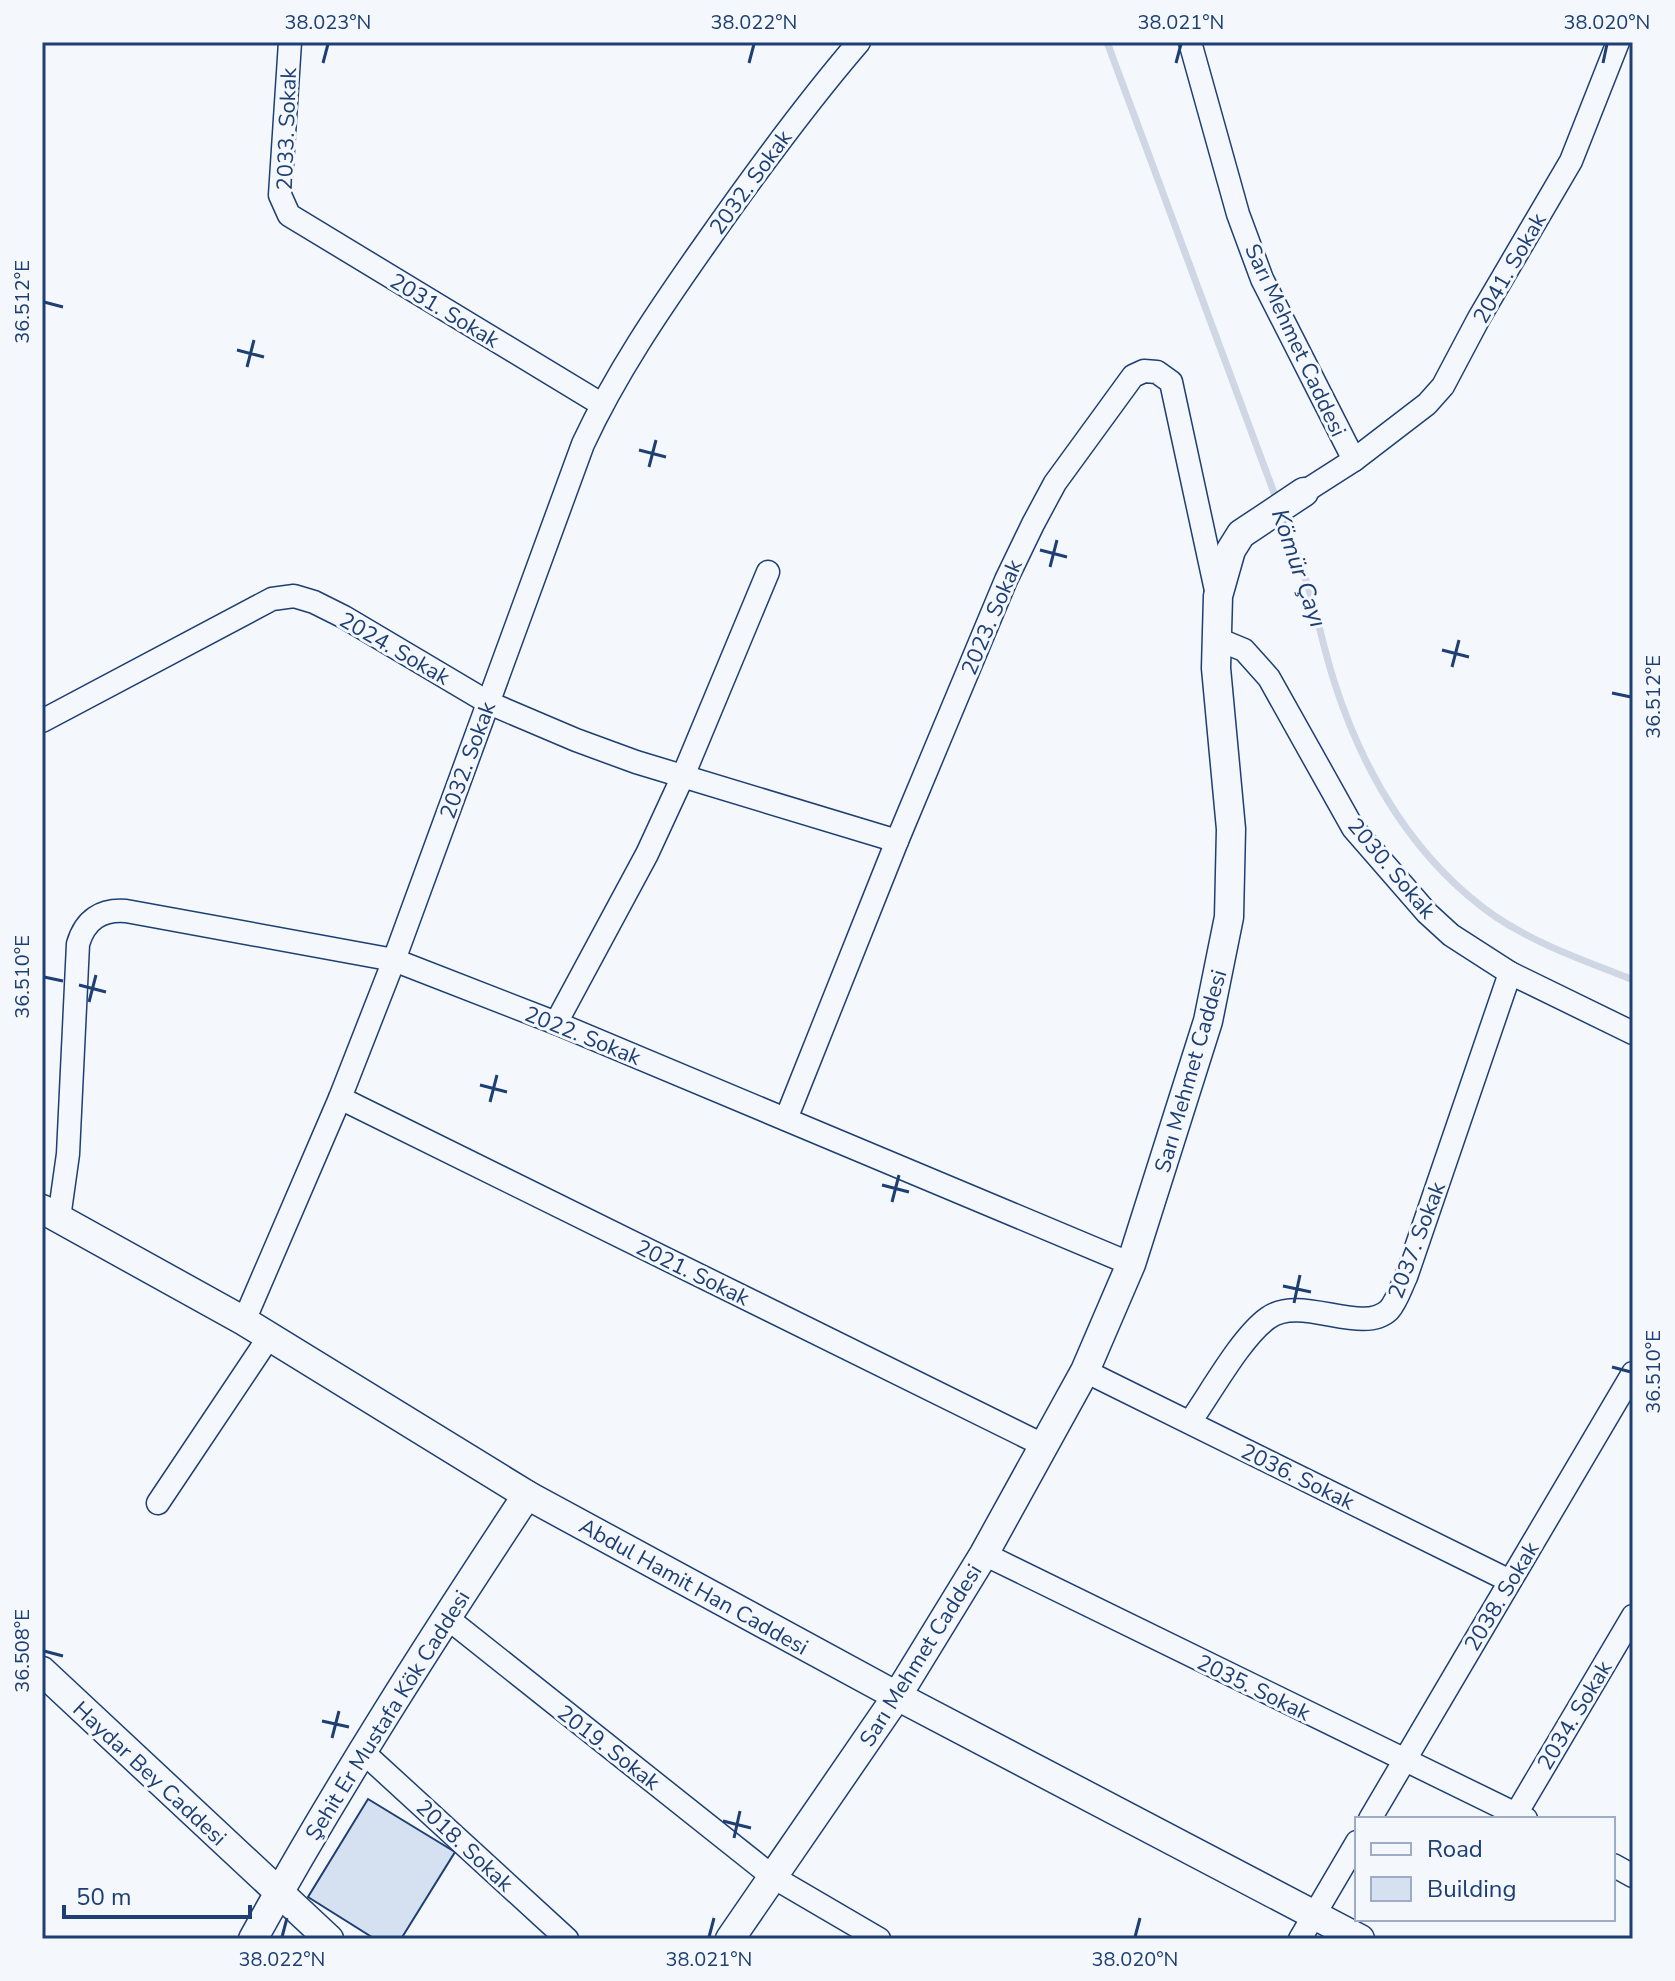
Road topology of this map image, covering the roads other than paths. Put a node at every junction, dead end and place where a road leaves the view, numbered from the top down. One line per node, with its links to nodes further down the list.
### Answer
1 (290, 42): 5 (street, 2033. Sokak)
2 (859, 42): 6 (street, 2032. Sokak)
3 (1190, 42): 7 (street, Sarı Mehmet Caddesi)
4 (1618, 42): 7 (street, 2041. Sokak)
5 (289, 215): 6 (street, 2031. Sokak)
6 (601, 404): 12 (street, 2032. Sokak)
7 (1354, 460): 8 (street, Sarı Mehmet Caddesi)
8 (1304, 492): 10 (street, Sarı Mehmet Caddesi)
9 (768, 572): 14 (street)
10 (1218, 596): 11 (street, Sarı Mehmet Caddesi); 15 (street, 2023. Sokak)
11 (1215, 638): 17 (street, 2030. Sokak); 23 (street, Sarı Mehmet Caddesi)
12 (489, 703): 13 (street, 2024. Sokak); 14 (street, 2024. Sokak); 16 (street, 2032. Sokak)
13 (42, 721)
14 (683, 776): 15 (street, 2024. Sokak); 18 (street)
15 (897, 841): 21 (street, 2023. Sokak)
16 (394, 960): 18 (street, 2022. Sokak); 20 (street); 22 (street)
17 (1510, 973): 19 (street, 2030. Sokak); 28 (street, 2037. Sokak)
18 (556, 1023): 21 (street, 2022. Sokak)
19 (1633, 1033)
20 (340, 1098): 24 (street); 29 (street, 2021. Sokak)
21 (786, 1119): 23 (street, 2022. Sokak)
22 (50, 1214): 24 (street, Abdul Hamit Han Caddesi)
23 (1131, 1264): 26 (street, Sarı Mehmet Caddesi)
24 (244, 1321): 25 (street, Abdul Hamit Han Caddesi)
25 (269, 1337): 30 (street, Abdul Hamit Han Caddesi); 31 (street)
26 (1085, 1371): 28 (street, 2036. Sokak); 29 (street, Sarı Mehmet Caddesi)
27 (1633, 1373): 33 (street, 2038. Sokak)
28 (1190, 1422): 33 (street, 2036. Sokak)
29 (1045, 1446): 32 (street, Sarı Mehmet Caddesi)
30 (527, 1495): 35 (street, Şehit Er Mustafa Kök Caddesi); 37 (street, Abdul Hamit Han Caddesi)
31 (158, 1503)
32 (984, 1554): 37 (street, Sarı Mehmet Caddesi); 39 (street, 2035. Sokak)
33 (1510, 1581): 39 (street, 2038. Sokak)
34 (1633, 1616): 40 (street, 2034. Sokak)
35 (446, 1617): 38 (street, Şehit Er Mustafa Kök Caddesi); 45 (street, 2019. Sokak)
36 (42, 1671): 46 (street, Haydar Bey Caddesi)
37 (897, 1696): 45 (street, Sarı Mehmet Caddesi); 47 (street, Abdul Hamit Han Caddesi)
38 (363, 1752): 46 (street, Şehit Er Mustafa Kök Caddesi); 50 (street, 2018. Sokak)
39 (1403, 1760): 40 (street, 2035. Sokak); 41 (street, 2038. Sokak)
40 (1521, 1816)
41 (1371, 1817)
42 (1355, 1845): 47 (street)
43 (1615, 1866): 44 (street)
44 (1633, 1876)
45 (773, 1877): 51 (street, Sarı Mehmet Caddesi); 52 (street, 2019. Sokak)
46 (278, 1894): 48 (street, Şehit Er Mustafa Kök Caddesi); 49 (street, Haydar Bey Caddesi)
47 (1308, 1927): 53 (street, Abdul Hamit Han Caddesi)
48 (253, 1939)
49 (329, 1939)
50 (567, 1939)
51 (730, 1939)
52 (879, 1939)
53 (1360, 1939)

